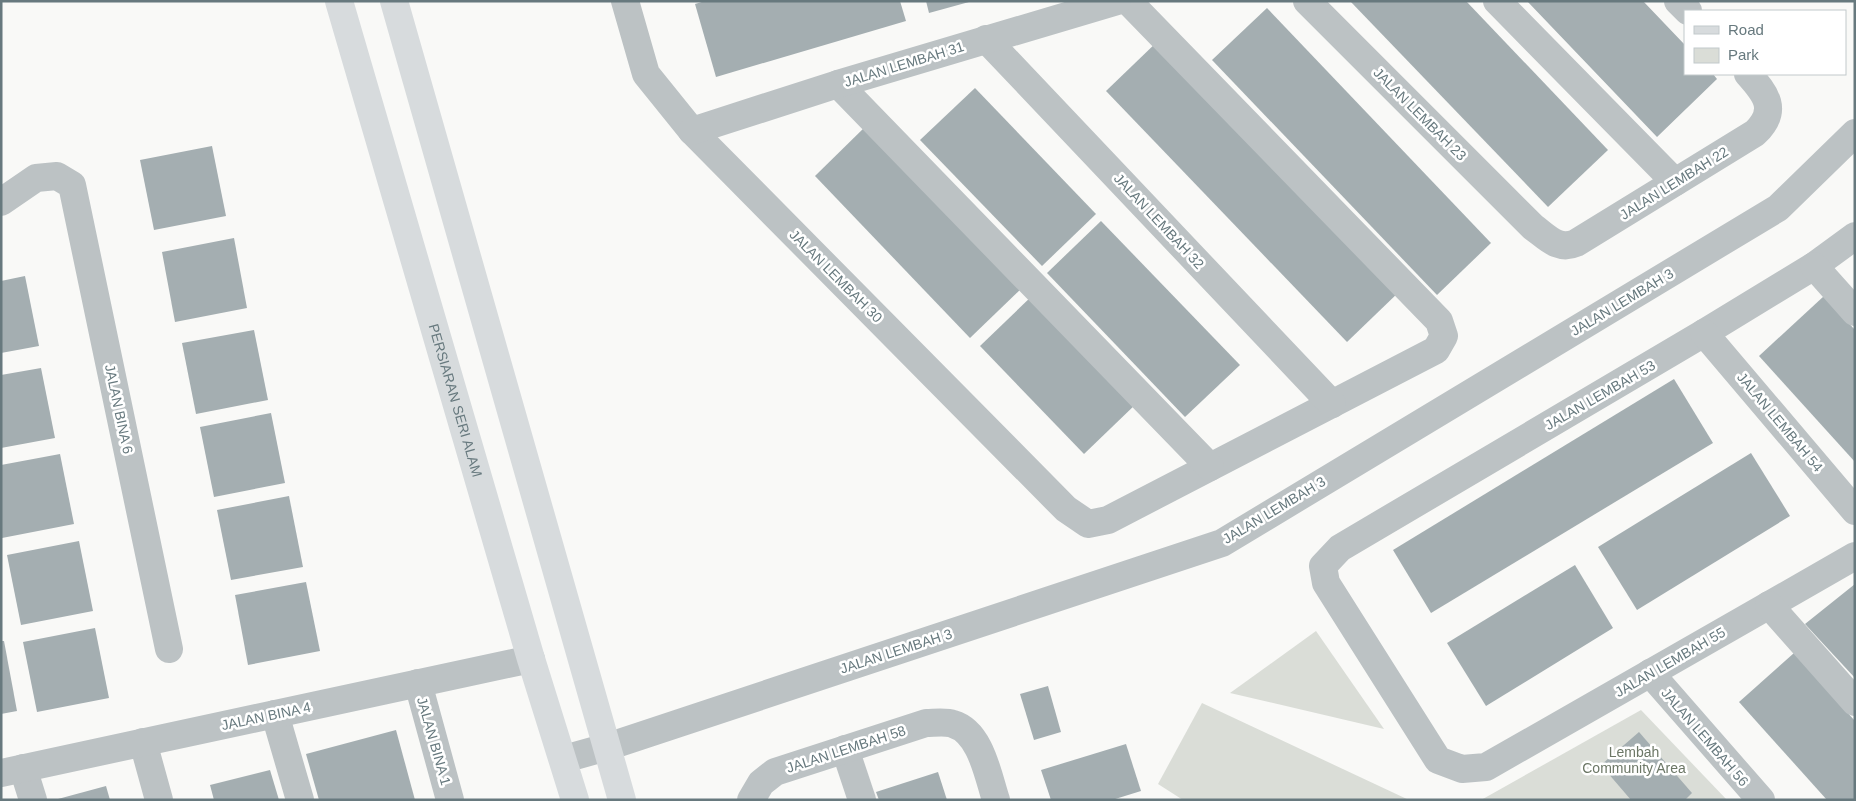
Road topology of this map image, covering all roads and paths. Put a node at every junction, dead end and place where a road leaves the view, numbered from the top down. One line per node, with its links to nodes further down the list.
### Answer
1 (339, 1): 28 (main road, PERSIARAN SERI ALAM)
2 (394, 1): 34 (main road)
3 (1117, 1): 10 (street, JALAN LEMBAH 31)
4 (1128, 1): 22 (street)
5 (1307, 1): 17 (street, JALAN LEMBAH 23)
6 (1497, 1): 15 (street)
7 (1678, 1): 9 (street)
8 (629, 2): 13 (street, JALAN LEMBAH 30)
9 (1687, 10)
10 (986, 39): 12 (street, JALAN LEMBAH 31); 22 (street, JALAN LEMBAH 32)
11 (1749, 75): 15 (street, JALAN LEMBAH 22)
12 (838, 84): 13 (street, JALAN LEMBAH 31); 23 (street)
13 (692, 131): 23 (street, JALAN LEMBAH 30)
14 (1855, 133): 34 (street, JALAN LEMBAH 3)
15 (1676, 182): 17 (street, JALAN LEMBAH 22)
16 (1, 202): 27 (street, JALAN BINA 6)
17 (1533, 227)
18 (1855, 236): 19 (street, JALAN LEMBAH 53)
19 (1814, 266): 20 (street); 21 (street, JALAN LEMBAH 53)
20 (1855, 312)
21 (1704, 333): 24 (street, JALAN LEMBAH 54); 37 (street, JALAN LEMBAH 53)
22 (1332, 404): 23 (street)
23 (1210, 466)
24 (1855, 511)
25 (1855, 556): 26 (street, JALAN LEMBAH 55)
26 (1769, 605): 29 (street, JALAN LEMBAH 55); 31 (street)
27 (170, 649)
28 (530, 659): 30 (street, JALAN BINA 4); 36 (main road, PERSIARAN SERI ALAM)
29 (1650, 673): 37 (street, JALAN LEMBAH 55); 48 (street, JALAN LEMBAH 56)
30 (418, 683): 32 (street, JALAN BINA 4); 42 (street, JALAN BINA 1)
31 (1855, 702)
32 (275, 714): 33 (street, JALAN BINA 4); 41 (street)
33 (143, 742): 38 (street, JALAN BINA 4); 40 (street)
34 (607, 747): 36 (street, JALAN LEMBAH 3); 44 (main road)
35 (845, 749): 45 (street, JALAN LEMBAH 58); 46 (street); 47 (street, JALAN LEMBAH 58)
36 (564, 759): 43 (main road, PERSIARAN SERI ALAM)
37 (1486, 767)
38 (12, 770): 39 (street)
39 (32, 800)
40 (159, 800)
41 (300, 800)
42 (450, 800)
43 (575, 800)
44 (622, 800)
45 (750, 800)
46 (862, 800)
47 (996, 800)
48 (1761, 800)

